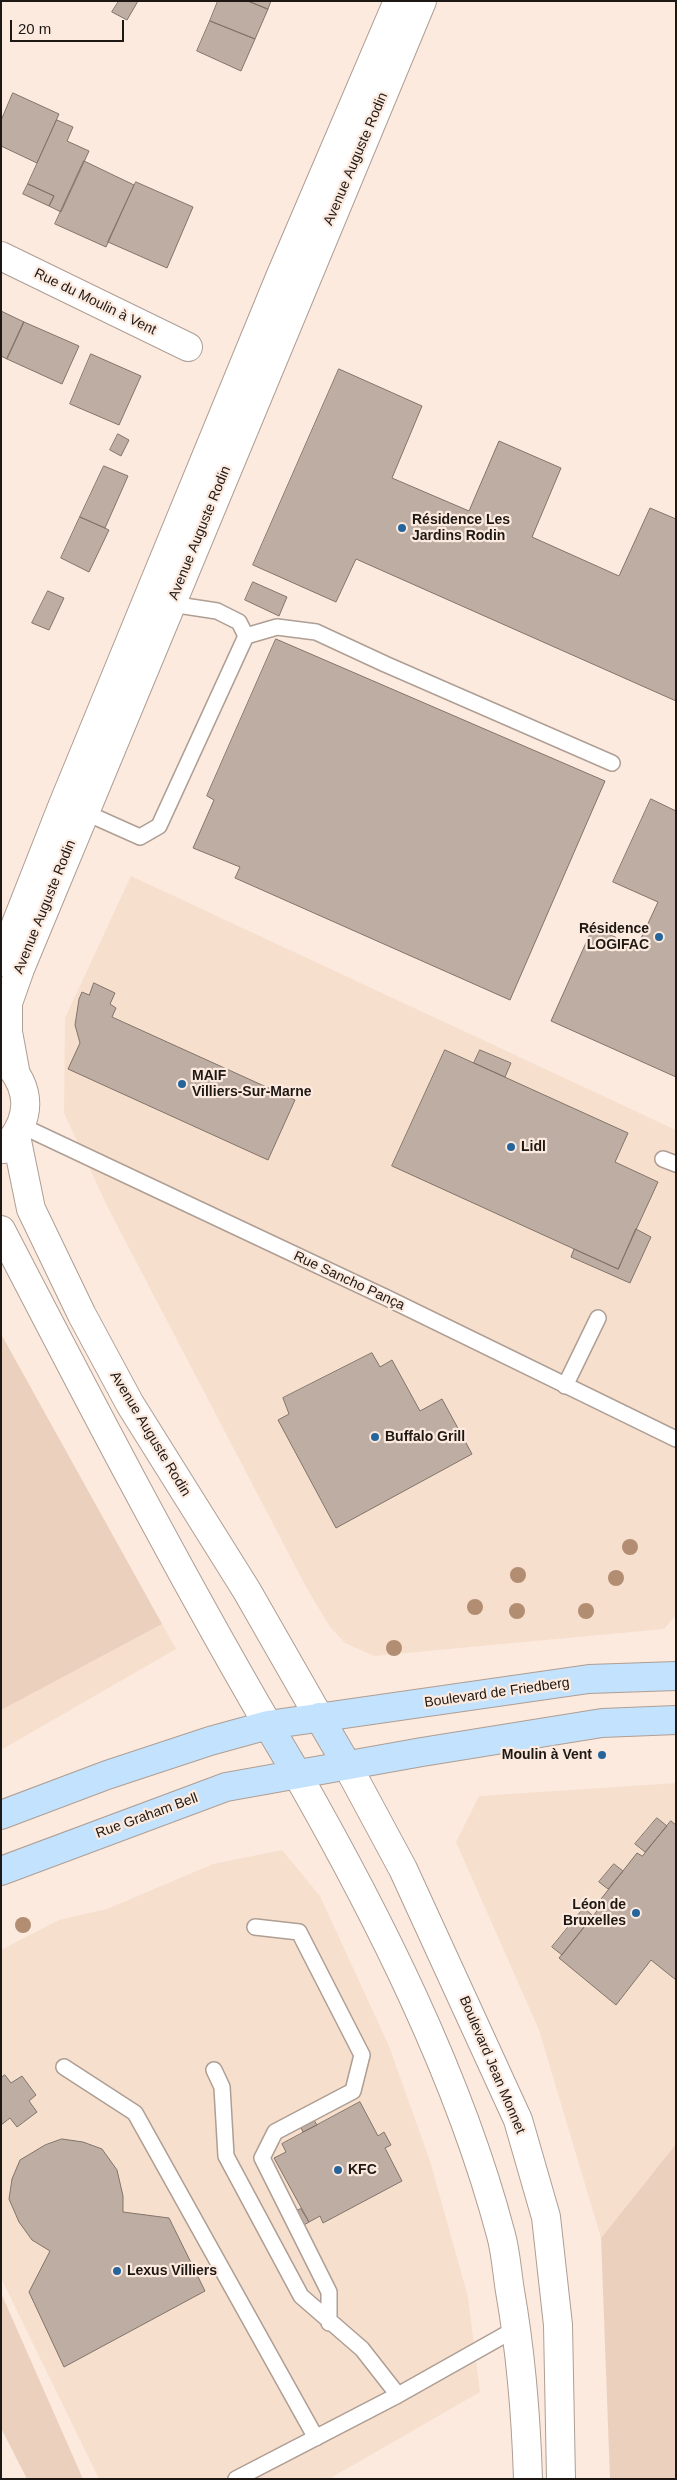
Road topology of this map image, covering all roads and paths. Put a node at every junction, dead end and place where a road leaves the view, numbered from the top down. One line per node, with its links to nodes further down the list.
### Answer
1 (398, 1): 9 (street, Avenue Auguste Rodin)
2 (422, 1): 5 (street, Avenue Auguste Rodin)
3 (1, 256): 4 (street, Rue du Moulin à Vent)
4 (188, 348)
5 (171, 604): 6 (lane); 8 (street, Avenue Auguste Rodin)
6 (246, 636): 7 (lane); 8 (lane)
7 (612, 763)
8 (84, 812): 10 (street, Avenue Auguste Rodin)
9 (1, 962)
10 (8, 1064): 11 (street, Avenue Auguste Rodin)
11 (13, 1138): 14 (lane, Rue Sancho Pança); 17 (street, Avenue Auguste Rodin)
12 (1, 1230): 19 (street)
13 (598, 1318): 14 (lane)
14 (565, 1386): 15 (lane, Rue Sancho Pança)
15 (676, 1439)
16 (669, 1672): 17 (main road, Boulevard de Friedberg)
17 (320, 1717): 19 (main road, Boulevard de Friedberg); 20 (main road)
18 (676, 1720): 20 (main road)
19 (268, 1725): 21 (main road); 22 (main road)
20 (347, 1764): 21 (main road, Rue Graham Bell); 33 (street, Boulevard Jean Monnet)
21 (297, 1774): 23 (main road, Rue Graham Bell); 28 (street)
22 (1, 1815)
23 (1, 1871)
24 (256, 1927): 27 (lane)
25 (64, 2068): 30 (lane)
26 (214, 2070): 27 (lane)
27 (329, 2323): 29 (lane)
28 (516, 2328): 29 (lane); 32 (street)
29 (398, 2395): 30 (lane)
30 (316, 2438): 31 (lane)
31 (236, 2479)
32 (528, 2479)
33 (560, 2479)

